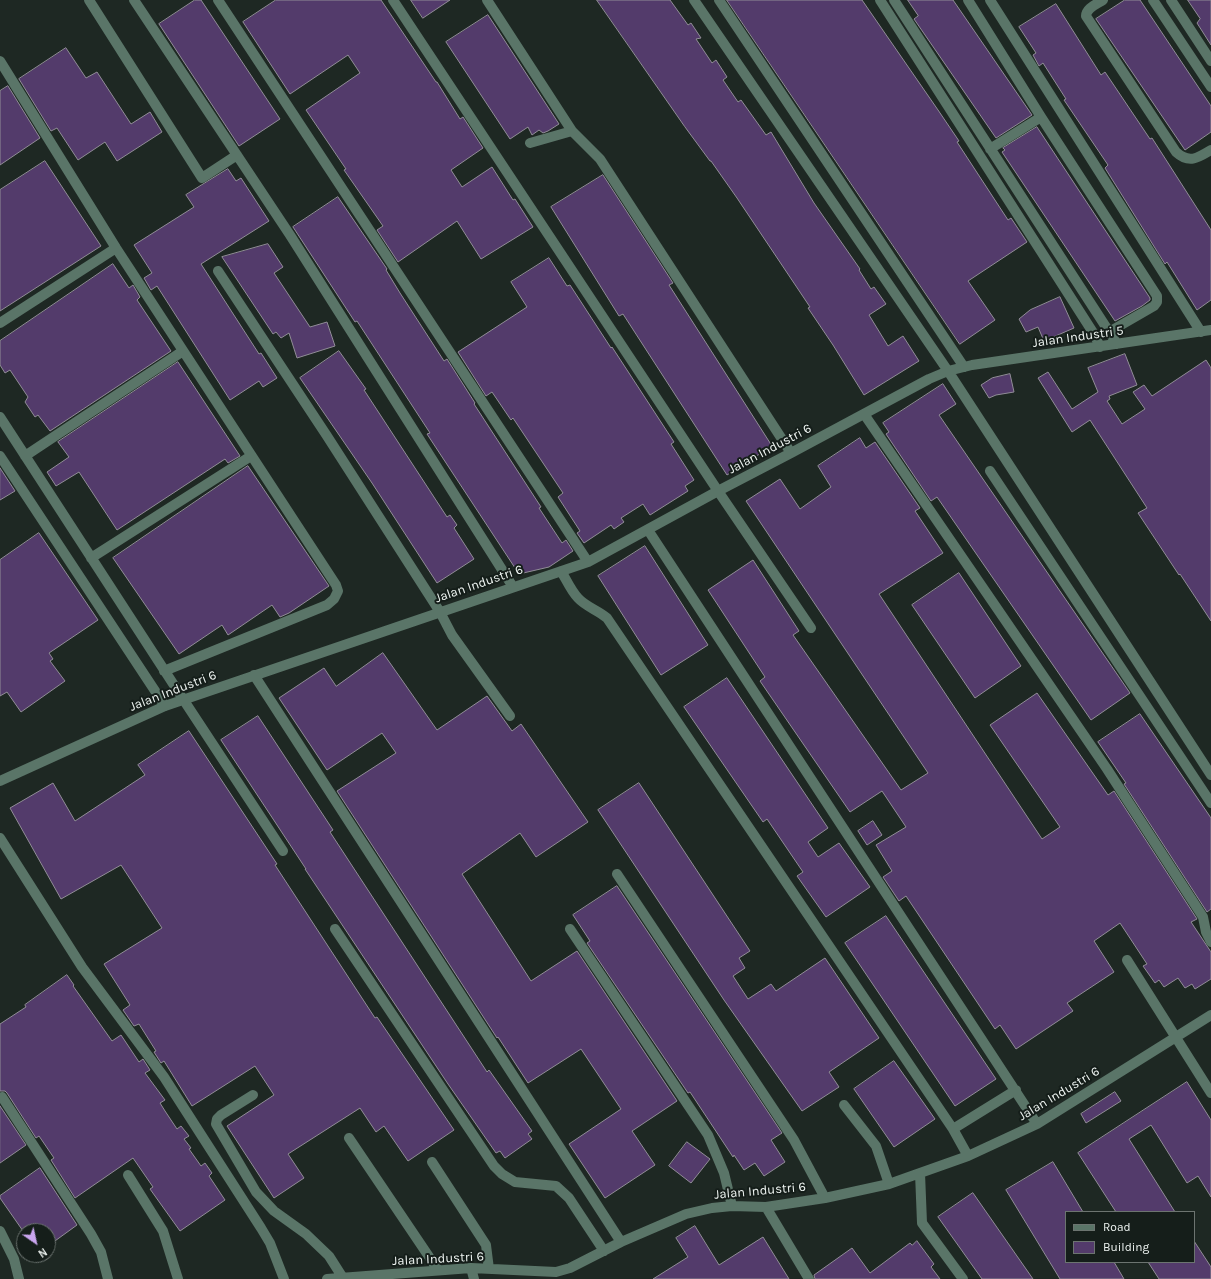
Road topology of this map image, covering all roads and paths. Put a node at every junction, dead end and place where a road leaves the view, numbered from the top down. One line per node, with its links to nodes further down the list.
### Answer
1 (89, 0): 23 (street)
2 (134, 0): 23 (street)
3 (218, 0): 44 (street)
4 (393, 0): 41 (street)
5 (487, 0): 19 (street)
6 (694, 0): 33 (street)
7 (719, 0): 32 (street)
8 (880, 0): 30 (street)
9 (894, 0): 21 (street)
10 (968, 0): 18 (street)
11 (990, 0): 27 (street)
12 (1103, 0): 22 (street)
13 (1153, 0): 17 (street)
14 (1171, 0): 16 (street)
15 (0, 60): 24 (street)
16 (1211, 61)
17 (1211, 87)
18 (1041, 117): 21 (street); 28 (street)
19 (572, 131): 20 (street); 36 (street)
20 (530, 143)
21 (990, 149): 28 (street)
22 (1211, 150)
23 (237, 154): 46 (street)
24 (116, 248): 26 (street); 31 (street)
25 (218, 270): 47 (street)
26 (0, 323)
27 (1206, 331): 29 (street, Jalan Industri 5)
28 (1109, 332): 29 (street)
29 (1117, 344): 30 (street, Jalan Industri 5)
30 (1100, 347): 32 (street, Jalan Industri 5)
31 (183, 351): 38 (street); 39 (street)
32 (964, 367): 33 (street, Jalan Industri 5)
33 (948, 371): 34 (street, Jalan Industri 6); 54 (street)
34 (864, 414): 36 (street, Jalan Industri 6); 62 (street)
35 (0, 417): 38 (street)
36 (791, 453): 41 (street, Jalan Industri 6)
37 (0, 456): 52 (street)
38 (25, 456): 43 (street)
39 (251, 456): 43 (street); 49 (street)
40 (990, 471): 56 (street)
41 (718, 491): 42 (street, Jalan Industri 6); 48 (street)
42 (648, 530): 44 (street, Jalan Industri 6); 66 (street)
43 (92, 558): 49 (street)
44 (588, 562): 45 (street, Jalan Industri 6)
45 (561, 571): 46 (street, Jalan Industri 6); 72 (street)
46 (512, 587): 47 (street, Jalan Industri 6)
47 (440, 612): 50 (street, Jalan Industri 6); 53 (street)
48 (811, 628)
49 (164, 671): 51 (street)
50 (254, 675): 51 (street, Jalan Industri 6); 83 (street)
51 (183, 700): 52 (street, Jalan Industri 6); 58 (street)
52 (165, 706): 55 (street, Jalan Industri 6)
53 (510, 716)
54 (1211, 775)
55 (0, 781)
56 (1211, 803)
57 (0, 838): 92 (street)
58 (283, 851)
59 (617, 874): 79 (street)
60 (335, 929): 84 (street)
61 (570, 929): 80 (street)
62 (1211, 942)
63 (1127, 960): 65 (street)
64 (1211, 1015): 65 (street, Jalan Industri 6)
65 (1176, 1037): 67 (street); 71 (street, Jalan Industri 6)
66 (1016, 1090): 71 (street); 72 (street)
67 (1211, 1093)
68 (253, 1095): 88 (street)
69 (2, 1097): 90 (street)
70 (844, 1105): 78 (street)
71 (1037, 1124): 74 (street, Jalan Industri 6)
72 (953, 1129): 74 (street)
73 (349, 1138): 87 (street)
74 (968, 1156): 76 (street, Jalan Industri 6)
75 (432, 1162): 86 (street)
76 (920, 1173): 78 (street, Jalan Industri 6); 96 (street)
77 (128, 1175): 91 (street)
78 (889, 1184): 79 (street, Jalan Industri 6)
79 (825, 1198): 81 (street, Jalan Industri 6)
80 (732, 1206): 81 (street, Jalan Industri 6); 83 (street, Jalan Industri 6)
81 (766, 1207): 95 (street)
82 (0, 1231): 89 (street)
83 (621, 1242): 84 (street, Jalan Industri 6)
84 (604, 1251): 86 (street, Jalan Industri 6)
85 (471, 1268): 86 (street, Jalan Industri 6); 87 (street, Jalan Industri 6); 94 (street)
86 (489, 1269)
87 (438, 1270): 88 (street, Jalan Industri 6)
88 (343, 1278): 93 (street, Jalan Industri 6)
89 (19, 1279)
90 (108, 1279)
91 (178, 1279)
92 (284, 1279)
93 (327, 1279)
94 (474, 1279)
95 (809, 1279)
96 (964, 1279)

